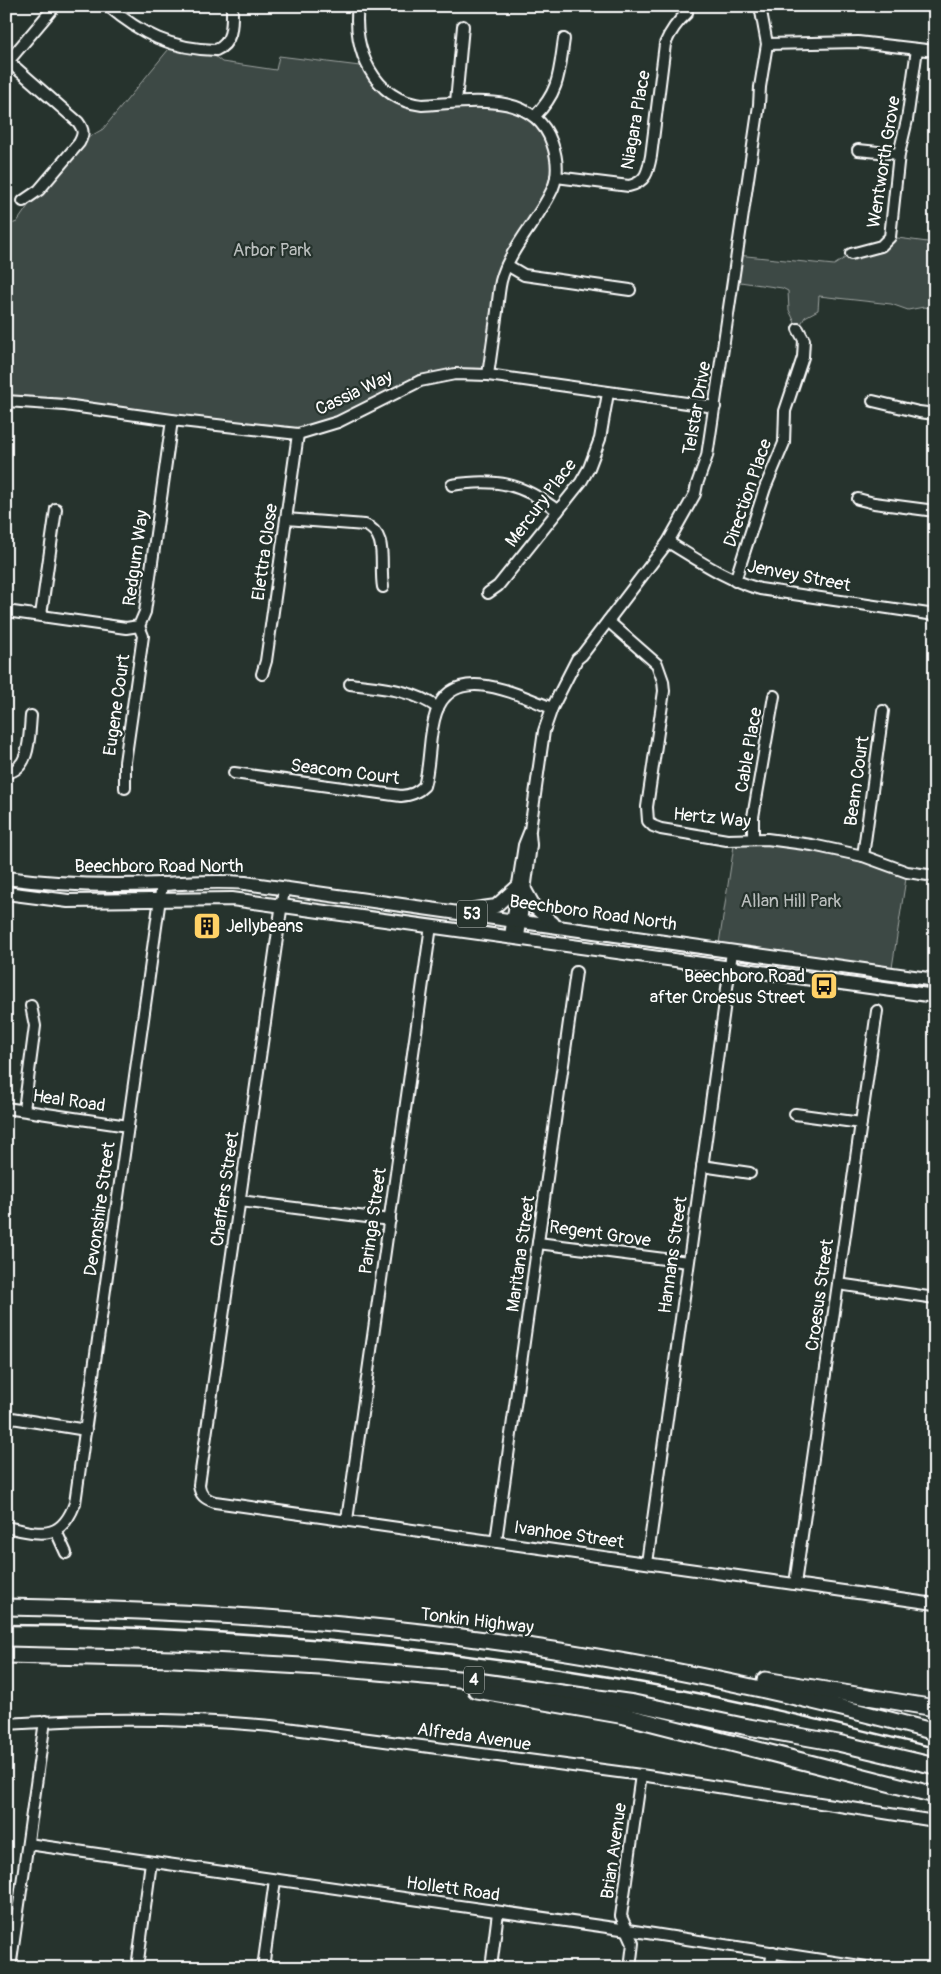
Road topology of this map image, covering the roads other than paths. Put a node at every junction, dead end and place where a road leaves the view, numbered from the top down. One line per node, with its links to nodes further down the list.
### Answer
1 (108, 6): 2 (street)
2 (232, 6)
3 (358, 6): 13 (street)
4 (760, 6): 9 (street, Telstar Drive)
5 (51, 8): 12 (street)
6 (687, 13): 17 (street, Niagara Place)
7 (463, 26): 13 (street)
8 (564, 39): 14 (street)
9 (768, 44): 10 (street); 27 (street, Telstar Drive)
10 (917, 49): 11 (street); 16 (street, Wentworth Grove)
11 (935, 51)
12 (7, 62): 18 (street)
13 (456, 102): 14 (street)
14 (535, 116): 17 (street)
15 (858, 150): 16 (street)
16 (900, 154): 19 (street, Wentworth Grove)
17 (556, 177): 20 (street)
18 (23, 201)
19 (851, 254)
20 (507, 265): 21 (street); 23 (street)
21 (630, 290)
22 (798, 329): 38 (street, Direction Place)
23 (488, 375): 24 (street, Cassia Way); 30 (street, Cassia Way)
24 (608, 393): 27 (street, Cassia Way); 34 (street, Mercury Place)
25 (6, 401): 29 (street, Cassia Way)
26 (873, 401): 28 (street)
27 (714, 407): 37 (street, Telstar Drive)
28 (935, 414)
29 (172, 420): 30 (street, Cassia Way); 45 (street, Redgum Way)
30 (298, 434): 36 (street, Elettra Close)
31 (452, 485): 34 (street)
32 (858, 499): 35 (street)
33 (56, 509): 42 (street)
34 (558, 511): 40 (street, Mercury Place)
35 (935, 511)
36 (286, 519): 39 (street); 46 (street, Elettra Close)
37 (668, 542): 38 (street, Jenvey Street); 44 (street, Telstar Drive)
38 (735, 580): 43 (street, Jenvey Street)
39 (383, 587)
40 (488, 593)
41 (6, 611): 42 (street, Redgum Way)
42 (41, 615): 45 (street, Redgum Way)
43 (935, 615)
44 (608, 621): 50 (street, Telstar Drive); 56 (street, Hertz Way)
45 (140, 626): 55 (street, Eugene Court)
46 (262, 674)
47 (350, 684): 49 (street)
48 (774, 696): 56 (street, Cable Place)
49 (438, 708): 50 (street); 54 (street, Seacom Court)
50 (552, 708): 61 (street, Telstar Drive)
51 (883, 711): 57 (street, Beam Court)
52 (31, 716): 53 (street)
53 (6, 773)
54 (234, 773)
55 (124, 788)
56 (753, 838): 57 (street, Hertz Way)
57 (863, 856): 58 (street, Hertz Way)
58 (935, 876)
59 (6, 878): 60 (main road, Beechboro Road North / 53)
60 (162, 884): 62 (main road, Beechboro Road North / 53); 64 (street, Devonshire Street)
61 (521, 888): 66 (main road); 67 (street, Telstar Drive); 69 (main road)
62 (284, 889): 65 (street, Chaffers Street); 66 (main road, Beechboro Road North / 53)
63 (6, 893): 64 (main road, Beechboro Road North / 53)
64 (159, 900): 65 (main road, Beechboro Road North / 53); 82 (street, Devonshire Street)
65 (281, 904): 68 (main road, Beechboro Road North / 53); 85 (street, Chaffers Street)
66 (452, 911): 67 (main road, Beechboro Road North / 53)
67 (517, 920): 69 (main road, Beechboro Road North / 53); 70 (street, Telstar Drive)
68 (431, 926): 70 (main road, Beechboro Road North / 53); 86 (street, Paringa Street)
69 (557, 926): 71 (main road, Beechboro Road North / 53)
70 (515, 937): 72 (main road, Beechboro Road North / 53)
71 (732, 952): 72 (street, Hannans Street); 74 (main road, Beechboro Road North / 53)
72 (730, 967): 75 (main road, Beechboro Road North / 53); 83 (street, Hannans Street)
73 (576, 972): 87 (street, Maritana Street)
74 (935, 980)
75 (935, 996)
76 (31, 1006): 79 (street)
77 (877, 1011): 81 (street, Croesus Street)
78 (6, 1108): 79 (street, Heal Road)
79 (24, 1110): 82 (street, Heal Road)
80 (795, 1114): 81 (street)
81 (861, 1123): 89 (street, Croesus Street)
82 (128, 1126): 92 (street, Devonshire Street)
83 (702, 1166): 84 (street); 88 (street, Hannans Street)
84 (750, 1173)
85 (240, 1201): 86 (street); 93 (street, Chaffers Street)
86 (390, 1220): 94 (street, Paringa Street)
87 (538, 1243): 88 (street, Regent Grove); 97 (street, Maritana Street)
88 (688, 1262): 99 (street, Hannans Street)
89 (838, 1284): 90 (street); 100 (street, Croesus Street)
90 (935, 1298)
91 (6, 1417): 92 (street)
92 (86, 1430): 96 (street, Devonshire Street)
93 (201, 1494): 94 (street, Ivanhoe Street)
94 (347, 1520): 97 (street, Ivanhoe Street)
95 (6, 1527): 96 (street)
96 (56, 1531): 98 (street)
97 (496, 1541): 99 (street, Ivanhoe Street)
98 (66, 1553)
99 (647, 1563): 100 (street, Ivanhoe Street)
100 (795, 1584): 101 (street, Ivanhoe Street)
101 (935, 1604)
102 (6, 1607): 104 (highway, Tonkin Highway)
103 (6, 1655): 105 (highway, 4)
104 (632, 1663): 106 (highway); 109 (highway, Tonkin Highway)
105 (355, 1670): 110 (highway, 4); 112 (highway)
106 (935, 1708)
107 (45, 1722): 108 (street, Alfreda Avenue); 111 (street, Alfreda Avenue); 114 (street)
108 (6, 1724)
109 (935, 1732)
110 (935, 1766)
111 (641, 1775): 113 (street, Alfreda Avenue); 118 (street, Brian Avenue)
112 (935, 1795)
113 (935, 1821)
114 (28, 1844): 115 (street, Hollett Road); 120 (street)
115 (151, 1862): 116 (street, Hollett Road); 121 (street)
116 (275, 1880): 117 (street, Hollett Road); 122 (street)
117 (498, 1912): 118 (street, Hollett Road); 123 (street)
118 (628, 1930): 119 (street, Hollett Road); 124 (street, Brian Avenue)
119 (773, 1952): 125 (street); 126 (street, Hollett Road)
120 (10, 1968)
121 (137, 1968)
122 (263, 1968)
123 (491, 1968)
124 (630, 1968)
125 (770, 1968)
126 (873, 1968)

